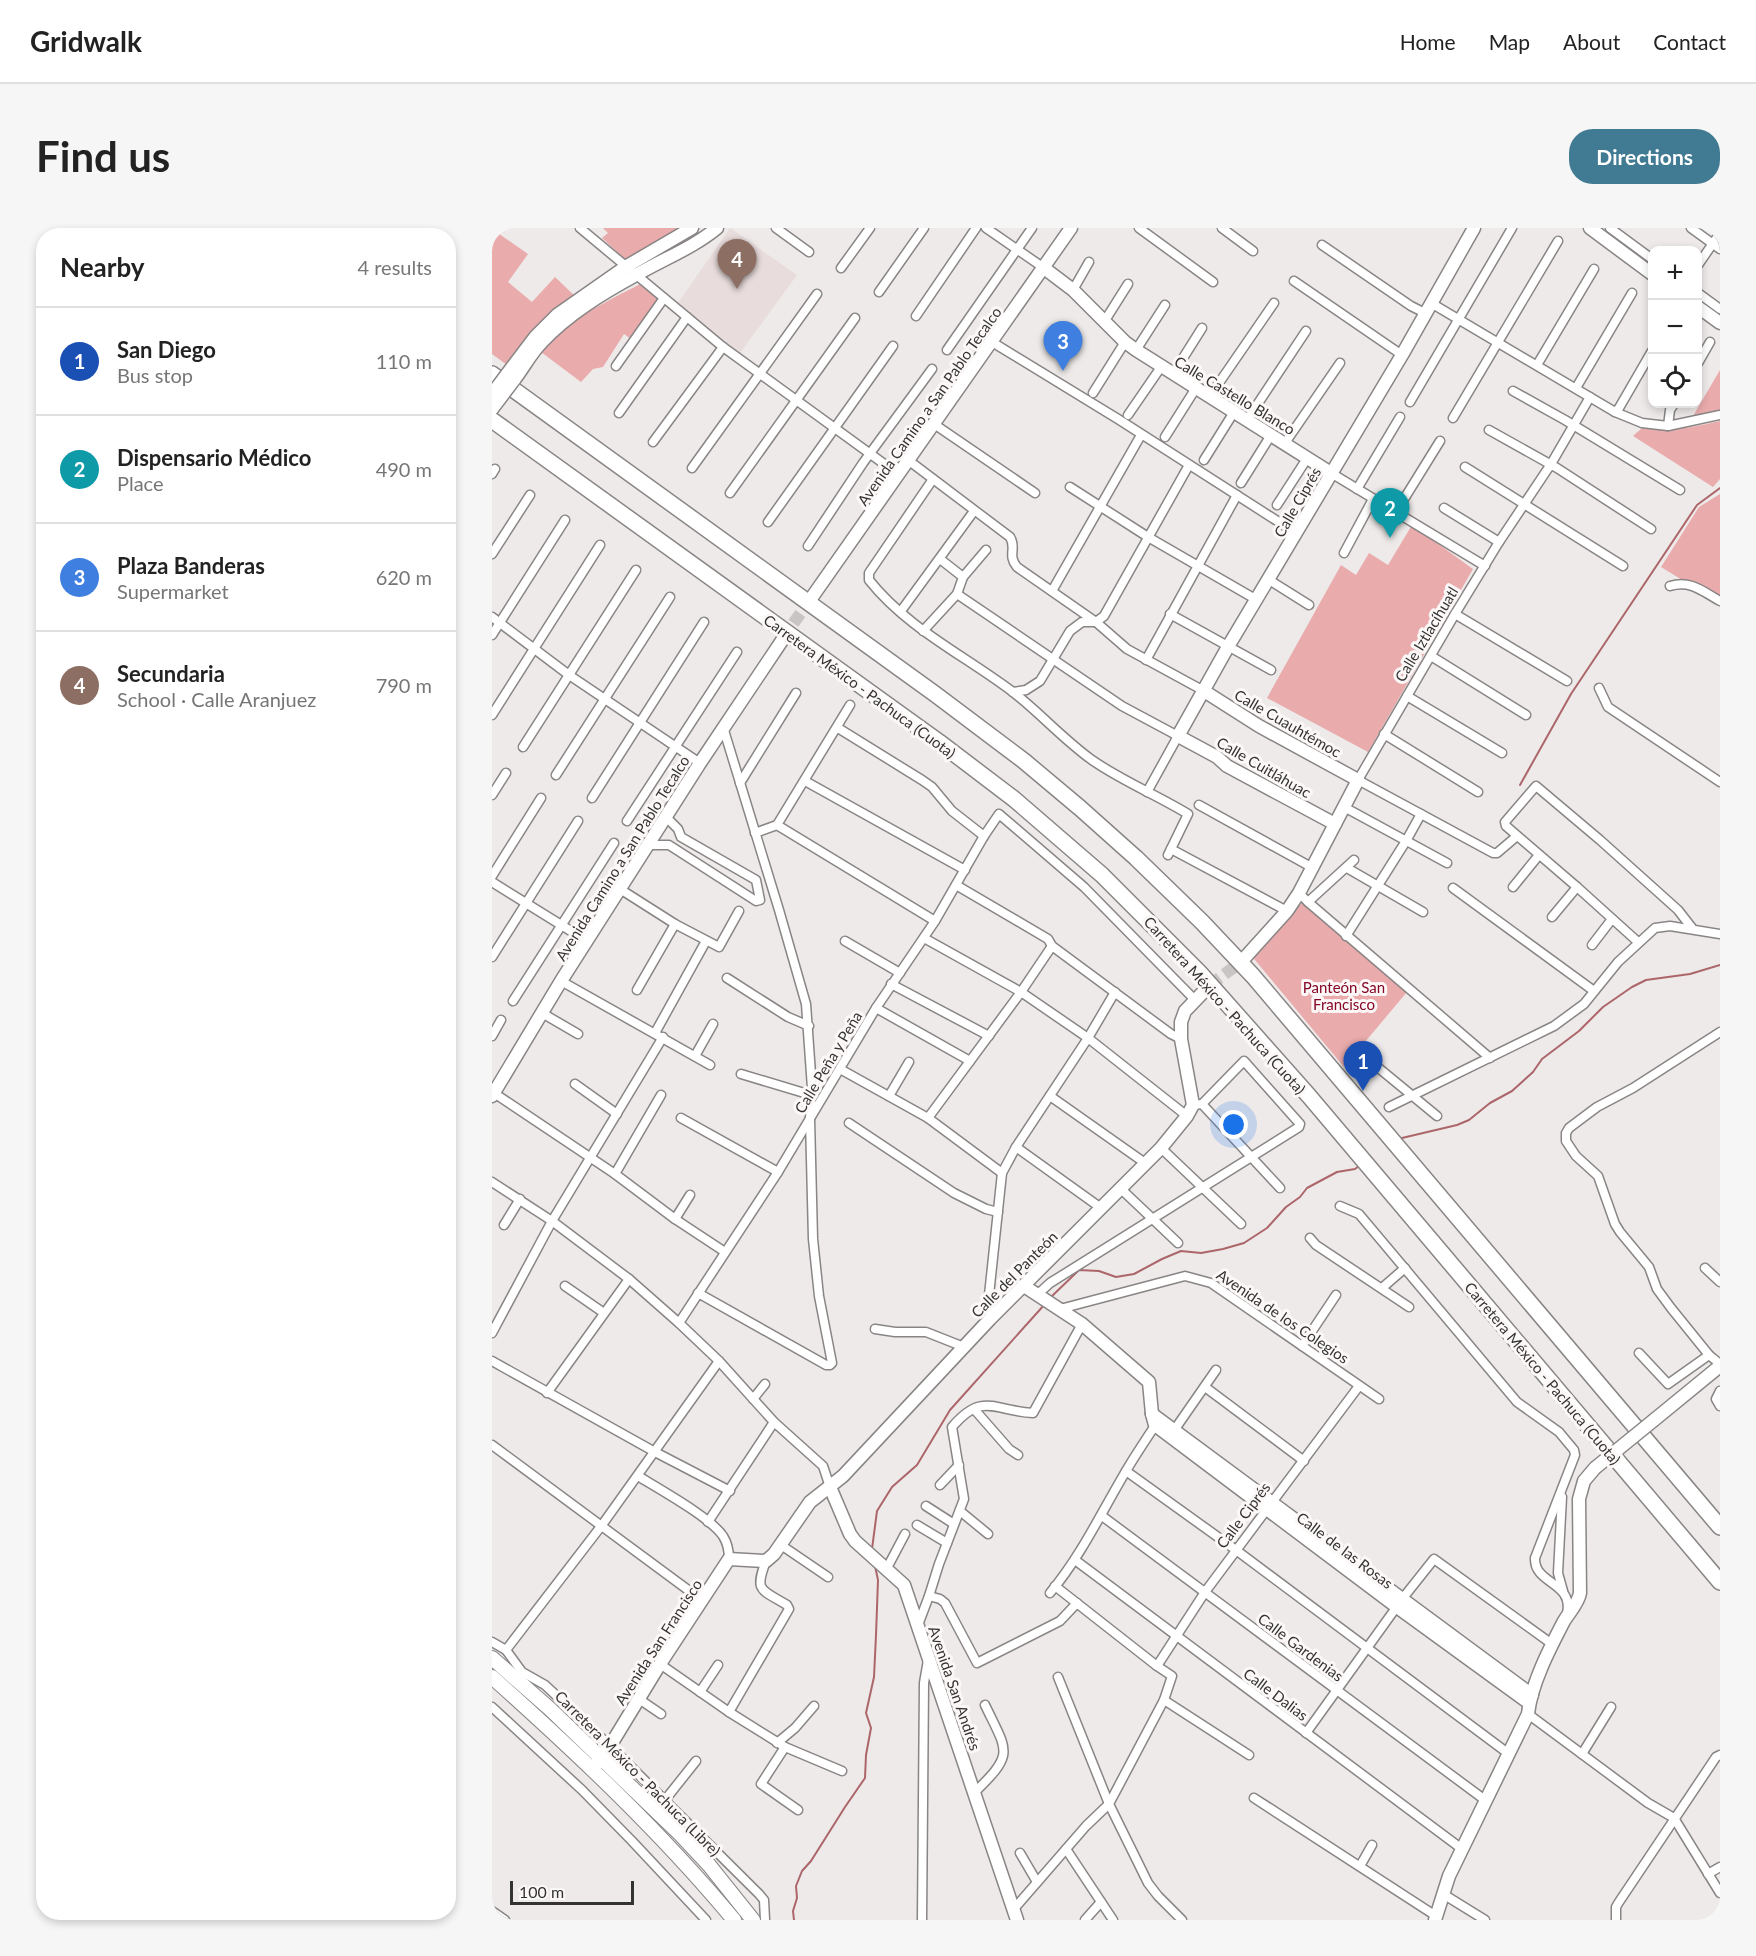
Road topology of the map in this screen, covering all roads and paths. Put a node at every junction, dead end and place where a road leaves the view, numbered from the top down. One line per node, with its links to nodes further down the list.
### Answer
1 (580, 228): 28 (street)
2 (692, 228): 28 (street)
3 (717, 228): 33 (street)
4 (776, 228): 24 (street)
5 (870, 228): 29 (street)
6 (924, 228): 38 (street)
7 (976, 228): 48 (street)
8 (986, 228): 22 (street, Calle Castello Blanco)
9 (1032, 228): 22 (street)
10 (1071, 228): 30 (street, Avenida Camino a San Pablo Tecalco)
11 (1139, 228): 35 (street)
12 (1222, 228): 23 (street)
13 (1474, 228): 45 (street, Calle Ciprés)
14 (1512, 228): 51 (street)
15 (1590, 228): 32 (street)
16 (1610, 228): 25 (street)
17 (1691, 228): 21 (street)
18 (1720, 233): 21 (street)
19 (1558, 241): 59 (street)
20 (1322, 245): 45 (street)
21 (1716, 246): 27 (street)
22 (1016, 250): 30 (street, Calle Castello Blanco); 62 (street)
23 (1253, 251)
24 (810, 252)
25 (1648, 255)
26 (1089, 262): 37 (street)
27 (1702, 262)
28 (627, 266): 33 (street); 74 (street)
29 (841, 268)
30 (1044, 268): 37 (street, Calle Castello Blanco); 56 (street, Avenida Camino a San Pablo Tecalco)
31 (1594, 269): 68 (street)
32 (1648, 270)
33 (637, 274): 42 (street); 74 (street)
34 (1294, 281): 65 (street)
35 (1213, 282)
36 (1128, 284): 52 (street)
37 (1073, 290): 52 (street, Calle Castello Blanco)
38 (879, 292)
39 (1632, 293): 76 (street)
40 (817, 294): 72 (street)
41 (1702, 296): 46 (street)
42 (664, 298): 49 (street); 69 (street)
43 (1274, 303): 80 (street)
44 (1165, 305): 63 (street)
45 (1428, 308): 51 (street); 65 (street, Calle Ciprés)
46 (1720, 309)
47 (1702, 310): 53 (street)
48 (916, 316)
49 (687, 317): 61 (street); 88 (street)
50 (855, 318): 82 (street)
51 (1458, 319): 59 (street); 83 (street)
52 (1104, 322): 57 (street, Calle Castello Blanco)
53 (1720, 323)
54 (1202, 328): 73 (street)
55 (1306, 331): 94 (street)
56 (992, 342): 95 (street, Avenida Camino a San Pablo Tecalco); 100 (street)
57 (1125, 342): 63 (street, Calle Castello Blanco); 78 (street)
58 (1710, 342): 66 (street)
59 (1497, 343): 68 (street); 92 (street)
60 (893, 346): 98 (street)
61 (723, 347): 72 (street); 104 (street)
62 (947, 350)
63 (1136, 351): 70 (street, Calle Castello Blanco)
64 (1651, 354): 87 (street)
65 (1401, 355): 114 (street, Calle Ciprés)
66 (1702, 356)
67 (1340, 363): 105 (street)
68 (1537, 365): 76 (street)
69 (616, 366)
70 (1161, 367): 73 (street, Calle Castello Blanco); 89 (street)
71 (932, 369): 106 (street)
72 (758, 374): 82 (street); 113 (street)
73 (1173, 374): 75 (street, Calle Castello Blanco)
74 (505, 376): 79 (street, bridge); 85 (street, bridge); 384 (highway)
75 (1196, 388): 80 (street, Calle Castello Blanco); 102 (street)
76 (1576, 388): 81 (street)
77 (1513, 391): 96 (street)
78 (1093, 393)
79 (492, 394)
80 (1210, 396): 86 (street, Calle Castello Blanco)
81 (1590, 397): 87 (street); 96 (street, Calle Iztlacíhuatl)
82 (796, 401): 98 (street); 121 (street)
83 (1410, 402)
84 (1671, 408): 97 (street)
85 (492, 409)
86 (1234, 412): 94 (street, Calle Castello Blanco); 109 (street)
87 (1615, 412): 97 (street)
88 (619, 413)
89 (1128, 415)
90 (1720, 415): 97 (street)
91 (1400, 417): 119 (street)
92 (1453, 418)
93 (492, 420): 395 (highway, Carretera México - Pachuca (Cuota))
94 (1247, 420): 101 (street, Calle Castello Blanco)
95 (934, 424): 108 (street, Avenida Camino a San Pablo Tecalco); 122 (street)
96 (1574, 426): 110 (street, Calle Iztlacíhuatl); 120 (street)
97 (1668, 426)
98 (835, 427): 106 (street); 133 (street)
99 (1489, 430): 110 (street)
100 (1140, 435): 111 (street); 127 (street)
101 (1271, 435): 105 (street, Calle Castello Blanco); 117 (street)
102 (1165, 437)
103 (1440, 441): 131 (street)
104 (653, 442)
105 (1285, 443): 107 (street, Calle Castello Blanco)
106 (870, 454): 115 (street); 139 (street)
107 (1308, 457): 114 (street, Calle Castello Blanco); 128 (street)
108 (908, 460): 115 (street, Avenida Camino a San Pablo Tecalco); 116 (street)
109 (1204, 460)
110 (1551, 464): 126 (street, Calle Iztlacíhuatl); 134 (street)
111 (1189, 465): 124 (street); 136 (street)
112 (1465, 467): 126 (street)
113 (692, 468)
114 (1331, 473): 119 (street, Calle Castello Blanco); 135 (street, Calle Ciprés)
115 (898, 474): 154 (street, Avenida Camino a San Pablo Tecalco)
116 (933, 479): 130 (street); 158 (street)
117 (1241, 483)
118 (1070, 487): 127 (street)
119 (1357, 489): 125 (street, Calle Castello Blanco)
120 (1680, 490)
121 (730, 493)
122 (1035, 493)
123 (530, 495): 142 (street)
124 (1237, 495): 135 (street); 144 (street)
125 (1373, 499): 131 (street, Calle Castello Blanco); 141 (street)
126 (1524, 503): 137 (street, Calle Iztlacíhuatl); 146 (street)
127 (1100, 505): 136 (street); 151 (street)
128 (1277, 505)
129 (1444, 508): 137 (street)
130 (974, 511): 143 (street); 151 (street)
131 (1396, 512): 145 (street, Calle Castello Blanco)
132 (565, 520): 161 (street)
133 (768, 522)
134 (1651, 529)
135 (1296, 533): 149 (street, Calle Ciprés)
136 (1148, 537): 144 (street); 163 (street)
137 (1499, 542): 145 (street, Calle Iztlacíhuatl)
138 (600, 545): 168 (street)
139 (808, 546)
140 (986, 550): 148 (street)
141 (1344, 553)
142 (492, 554)
143 (940, 559): 148 (street); 158 (street)
144 (1197, 566): 155 (street); 159 (street)
145 (1485, 566): 160 (street, Calle Iztlacíhuatl)
146 (1623, 566)
147 (636, 570): 174 (street)
148 (963, 577): 152 (street)
149 (1269, 580): 155 (street, Calle Ciprés); 157 (street)
150 (1670, 586): 156 (street)
151 (1052, 591): 163 (street)
152 (957, 594): 164 (street); 171 (street)
153 (670, 597): 181 (street)
154 (810, 600)
155 (1257, 600): 167 (street, Calle Ciprés)
156 (1720, 601)
157 (1310, 605)
158 (901, 612): 164 (street)
159 (1170, 614): 167 (street); 172 (street)
160 (1455, 614): 170 (street, Calle Iztlacíhuatl); 175 (street)
161 (496, 620): 165 (street); 168 (street)
162 (704, 622): 185 (street)
163 (1096, 622): 171 (street); 172 (street)
164 (923, 631): 178 (street)
165 (492, 635)
166 (783, 639): 186 (street, Avenida Camino a San Pablo Tecalco)
167 (1229, 645): 173 (street); 177 (street, Calle Ciprés)
168 (533, 649): 174 (street); 183 (street)
169 (737, 652): 190 (street)
170 (1431, 656): 180 (street, Calle Iztlacíhuatl); 184 (street)
171 (1052, 658): 178 (street); 189 (street)
172 (1146, 660): 177 (street)
173 (1271, 670)
174 (569, 675): 181 (street); 191 (street)
175 (1567, 681)
176 (1599, 688): 199 (street)
177 (1204, 691): 189 (street, Calle Ciprés); 196 (street, Calle Cuauhtémoc)
178 (1013, 692): 200 (street)
179 (795, 693): 198 (street)
180 (1407, 696): 188 (street, Calle Iztlacíhuatl); 192 (street)
181 (605, 698): 185 (street); 195 (street)
182 (850, 705): 187 (street)
183 (492, 715)
184 (1526, 715)
185 (640, 723): 190 (street); 204 (street)
186 (723, 727): 193 (street, Avenida Camino a San Pablo Tecalco); 198 (street)
187 (838, 728): 197 (street); 214 (street)
188 (1384, 734): 196 (street, Calle Iztlacíhuatl); 201 (street)
189 (1178, 736): 200 (street, Calle Ciprés); 211 (street, Calle Cuitláhuac)
190 (676, 746): 193 (street); 210 (street)
191 (523, 747)
192 (1502, 753)
193 (700, 763): 208 (street, Avenida Camino a San Pablo Tecalco)
194 (506, 773): 202 (street)
195 (556, 775)
196 (1358, 780): 206 (street, Calle Iztlacíhuatl); 207 (street)
197 (805, 781): 212 (street); 226 (street)
198 (740, 783): 213 (street)
199 (1720, 783)
200 (1147, 792): 238 (street)
201 (1478, 792)
202 (492, 795)
203 (541, 798): 227 (street)
204 (592, 798)
205 (1199, 805): 224 (street)
206 (1344, 807): 211 (street, Calle Iztlacíhuatl); 217 (street)
207 (1421, 814): 215 (street); 217 (street)
208 (666, 817): 216 (street); 219 (street, Avenida Camino a San Pablo Tecalco)
209 (578, 821): 236 (street)
210 (627, 821)
211 (1335, 824): 224 (street, Calle Iztlacíhuatl)
212 (777, 825): 213 (street); 242 (street)
213 (755, 833): 272 (street)
214 (984, 836): 226 (street, Calle Peña y Peña); 266 (street, Calle Peña y Peña)
215 (1518, 836): 221 (street); 245 (street)
216 (681, 837): 220 (street); 220 (street)
217 (1406, 841): 223 (street); 230 (street)
218 (614, 843): 244 (street)
219 (648, 845): 220 (street); 234 (street, Avenida Camino a San Pablo Tecalco)
220 (669, 846)
221 (1539, 855): 231 (street); 232 (street)
222 (1354, 860): 225 (street)
223 (1447, 863)
224 (1313, 868): 235 (street, Calle Iztlacíhuatl)
225 (1347, 868): 230 (street); 235 (street)
226 (965, 870): 229 (street, Calle Peña y Peña)
227 (492, 876)
228 (492, 882): 236 (street)
229 (956, 885): 242 (street, Calle Peña y Peña); 254 (street)
230 (1377, 886): 239 (street); 247 (street)
231 (1513, 887)
232 (1577, 887): 240 (street); 241 (street)
233 (1453, 888): 263 (street)
234 (620, 889): 243 (street); 249 (street, Avenida Camino a San Pablo Tecalco)
235 (1304, 898): 238 (street, Calle Iztlacíhuatl); 247 (street)
236 (526, 903): 244 (street); 255 (street)
237 (739, 911): 250 (street)
238 (1287, 911): 256 (street, Calle Iztlacíhuatl)
239 (1423, 912)
240 (1551, 917)
241 (1612, 919): 252 (street); 253 (street)
242 (935, 921): 248 (street, Calle Peña y Peña)
243 (675, 924): 250 (street); 262 (street)
244 (561, 926): 249 (street); 267 (street)
245 (1692, 928): 246 (street); 252 (street)
246 (1720, 934)
247 (1346, 936): 281 (street)
248 (924, 938): 257 (street, Calle Peña y Peña); 264 (street)
249 (587, 941): 259 (street, Avenida Camino a San Pablo Tecalco)
250 (706, 941): 275 (street)
251 (845, 941): 257 (street)
252 (1638, 942): 263 (street)
253 (1592, 945)
254 (1052, 946): 264 (street); 265 (street)
255 (492, 957)
256 (1241, 962)
257 (900, 973): 260 (street, Calle Peña y Peña)
258 (727, 978): 272 (street)
259 (561, 981): 269 (street, Avenida Camino a San Pablo Tecalco); 275 (street)
260 (891, 984): 268 (street, Calle Peña y Peña); 277 (street)
261 (1210, 985): 266 (street)
262 (637, 990)
263 (1594, 991): 281 (street)
264 (1021, 992): 277 (street); 278 (street)
265 (1115, 992): 278 (street); 279 (street)
266 (1196, 1000): 279 (street)
267 (513, 1001)
268 (876, 1008): 282 (street); 286 (street, Calle Peña y Peña)
269 (542, 1013): 274 (street); 289 (street, Avenida Camino a San Pablo Tecalco)
270 (501, 1020): 276 (street)
271 (713, 1024): 280 (street)
272 (808, 1026): 291 (street)
273 (1720, 1032): 348 (street)
274 (578, 1034)
275 (659, 1035): 280 (street); 297 (street)
276 (492, 1036)
277 (989, 1036): 282 (street)
278 (1088, 1038): 294 (street); 296 (street)
279 (1181, 1039): 296 (street)
280 (695, 1056): 284 (street)
281 (1490, 1058): 292 (street)
282 (970, 1061): 300 (street)
283 (909, 1062): 293 (street)
284 (710, 1065)
285 (1375, 1065): 292 (street)
286 (840, 1069): 293 (street); 301 (street, Calle Peña y Peña)
287 (741, 1074): 291 (street)
288 (575, 1084): 297 (street)
289 (493, 1095): 305 (street)
290 (661, 1095): 310 (street)
291 (811, 1095): 301 (street)
292 (1412, 1095): 295 (street); 298 (street)
293 (889, 1096): 300 (street)
294 (1050, 1096): 303 (street); 307 (street)
295 (1389, 1107)
296 (1194, 1108): 304 (street, Calle del Panteón); 306 (street); 306 (street)
297 (617, 1114): 305 (street)
298 (1437, 1116)
299 (681, 1118): 308 (street)
300 (928, 1118): 309 (street)
301 (810, 1119): 308 (street, Calle Peña y Peña); 335 (street)
302 (849, 1123): 319 (street)
303 (1016, 1148): 309 (street); 318 (street)
304 (1161, 1148): 307 (street, Calle del Panteón); 313 (street)
305 (590, 1157): 310 (street); 322 (street)
306 (1251, 1157): 313 (street); 314 (street)
307 (1145, 1163): 312 (street, Calle del Panteón)
308 (778, 1173): 327 (street, Calle Peña y Peña)
309 (1002, 1173): 319 (street)
310 (615, 1174): 320 (street)
311 (492, 1182): 316 (street)
312 (1120, 1188): 318 (street, Calle del Panteón); 321 (street)
313 (1203, 1188): 321 (street); 323 (street)
314 (1280, 1188)
315 (690, 1195): 320 (street)
316 (520, 1198): 322 (street); 324 (street)
317 (1340, 1206): 328 (street)
318 (1101, 1208): 333 (street, Calle del Panteón)
319 (998, 1212): 340 (street)
320 (675, 1219): 327 (street)
321 (1153, 1219): 326 (street); 337 (street)
322 (552, 1221): 330 (street); 344 (street)
323 (1241, 1224)
324 (504, 1225)
325 (1310, 1238): 334 (street)
326 (1178, 1243)
327 (725, 1252): 335 (street, Calle Peña y Peña)
328 (1405, 1268): 334 (street); 374 (street)
329 (1705, 1268): 331 (street)
330 (629, 1279): 339 (street); 341 (street)
331 (1720, 1282)
332 (565, 1286): 339 (street)
333 (1024, 1286): 337 (street); 340 (street, Calle del Panteón)
334 (1382, 1288): 338 (street)
335 (698, 1293): 341 (street, Calle Peña y Peña)
336 (1335, 1295): 345 (street)
337 (1048, 1301): 342 (street); 345 (street, Avenida de los Colegios)
338 (1409, 1307)
339 (604, 1313): 357 (street)
340 (990, 1319): 346 (street, Calle del Panteón)
341 (679, 1323): 350 (street)
342 (1082, 1324): 361 (street); 362 (street)
343 (875, 1329): 346 (street)
344 (492, 1334)
345 (1302, 1346): 354 (street, Avenida de los Colegios)
346 (964, 1347): 373 (street, Calle del Panteón)
347 (1639, 1353): 348 (street)
348 (1709, 1355): 351 (street)
349 (492, 1361): 357 (street)
350 (719, 1362): 358 (street); 366 (street)
351 (1720, 1365): 402 (street, bridge)
352 (1216, 1370): 355 (street)
353 (765, 1384): 358 (street)
354 (1359, 1386): 359 (street, Avenida de los Colegios); 368 (street, Calle Ciprés)
355 (1205, 1388): 364 (street); 368 (street)
356 (1720, 1391): 360 (street)
357 (547, 1392): 366 (street)
358 (753, 1399): 363 (street)
359 (1379, 1399)
360 (1720, 1406)
361 (974, 1409): 367 (street); 369 (street)
362 (1154, 1415): 364 (street, Calle de las Rosas); 370 (street); 377 (street, Calle de las Rosas)
363 (774, 1422): 373 (street); 375 (street)
364 (1175, 1429): 377 (street, Calle de las Rosas)
365 (492, 1444): 382 (street)
366 (656, 1452): 371 (street); 375 (street)
367 (1018, 1455)
368 (1304, 1461): 377 (street, Calle Ciprés)
369 (959, 1465): 372 (street); 378 (street)
370 (1126, 1471): 379 (street); 389 (street)
371 (638, 1476): 380 (street); 382 (street)
372 (940, 1485)
373 (830, 1487): 388 (street, Calle del Panteón); 393 (street, Avenida San Andrés)
374 (1563, 1487): 397 (street); 397 (street)
375 (730, 1491): 380 (street)
376 (926, 1506): 381 (street)
377 (1269, 1506): 389 (street, Calle Ciprés); 401 (street, Calle de las Rosas)
378 (960, 1511): 381 (street); 386 (street)
379 (1102, 1515): 391 (street); 396 (street, Calle Gardenias)
380 (708, 1522): 390 (street)
381 (954, 1524): 387 (street)
382 (602, 1525): 399 (street); 408 (street)
383 (917, 1525): 387 (street)
384 (1720, 1527)
385 (905, 1533): 393 (street)
386 (988, 1534)
387 (947, 1543): 398 (street)
388 (781, 1545): 392 (street, Calle del Panteón); 394 (street)
389 (1236, 1550): 396 (street, Calle Ciprés); 407 (street)
390 (729, 1559): 392 (street); 399 (street, Avenida San Francisco)
391 (1075, 1560): 400 (street); 404 (street, Calle Dalias)
392 (766, 1561): 426 (street)
393 (883, 1565): 403 (street, Avenida San Andrés)
394 (828, 1577)
395 (1720, 1582)
396 (1205, 1592): 404 (street, Calle Ciprés); 417 (street, Calle Gardenias)
397 (1563, 1592): 402 (street)
398 (929, 1596): 400 (street); 403 (street)
399 (703, 1601): 411 (street, Avenida San Francisco)
400 (1077, 1603): 413 (street)
401 (1400, 1603): 406 (street); 407 (street); 421 (street, Calle de las Rosas)
402 (1567, 1617): 406 (street)
403 (918, 1625): 410 (street, Avenida San Andrés)
404 (1176, 1635): 413 (street, Calle Ciprés); 428 (street, Calle Dalias)
405 (492, 1642): 408 (street)
406 (1552, 1644): 421 (street)
407 (1367, 1649): 417 (street); 431 (street)
408 (506, 1650): 414 (street)
409 (492, 1658): 414 (main road, Carretera México - Pachuca (Libre))
410 (928, 1658): 439 (street, Avenida San Andrés); 465 (street)
411 (660, 1664): 418 (street); 419 (street, Avenida San Francisco)
412 (717, 1665): 418 (street)
413 (1156, 1666): 420 (street)
414 (519, 1675): 430 (street); 435 (main road, Carretera México - Pachuca (Libre))
415 (492, 1677): 437 (main road, Carretera México - Pachuca (Libre))
416 (1058, 1677): 443 (street)
417 (1337, 1690): 428 (street); 442 (street, Calle Gardenias)
418 (700, 1692): 426 (street)
419 (639, 1699): 427 (street); 430 (street, Avenida San Francisco)
420 (1164, 1700): 433 (street); 443 (street)
421 (1530, 1704): 431 (street); 432 (street)
422 (985, 1705): 439 (street)
423 (814, 1706): 429 (street)
424 (492, 1707): 461 (street)
425 (1611, 1707): 432 (street)
426 (729, 1712): 429 (street)
427 (661, 1714)
428 (1306, 1733): 448 (street, Calle Dalias)
429 (781, 1745): 438 (street); 444 (street)
430 (610, 1746): 435 (street, Avenida San Francisco); 441 (street)
431 (1509, 1754): 442 (street)
432 (1582, 1754): 445 (street)
433 (1249, 1755)
434 (1720, 1755): 445 (street)
435 (601, 1758): 437 (street, Avenida San Francisco); 463 (main road, Carretera México - Pachuca (Libre))
436 (696, 1761): 441 (street)
437 (591, 1770): 462 (main road, Carretera México - Pachuca (Libre))
438 (842, 1771)
439 (974, 1793): 458 (street, Avenida San Andrés)
440 (1254, 1798): 450 (street)
441 (665, 1800): 464 (street)
442 (1485, 1800): 448 (street)
443 (1109, 1804): 447 (street); 468 (street)
444 (798, 1810)
445 (1674, 1818): 452 (street); 470 (street)
446 (1372, 1845): 450 (street)
447 (1066, 1849): 453 (street); 456 (street)
448 (1462, 1849): 455 (street)
449 (1020, 1853): 453 (street)
450 (1360, 1866): 459 (street)
451 (1720, 1867): 452 (street)
452 (1708, 1874): 454 (street)
453 (1037, 1882): 458 (street)
454 (1720, 1893)
455 (1443, 1894): 459 (street); 469 (street)
456 (1101, 1902): 466 (street); 467 (street)
457 (492, 1911): 460 (street)
458 (1016, 1914)
459 (1436, 1918)
460 (505, 1920)
461 (706, 1920)
462 (734, 1920)
463 (753, 1920)
464 (765, 1920)
465 (922, 1920)
466 (1084, 1920)
467 (1113, 1920)
468 (1182, 1920)
469 (1485, 1920)
470 (1616, 1920)

